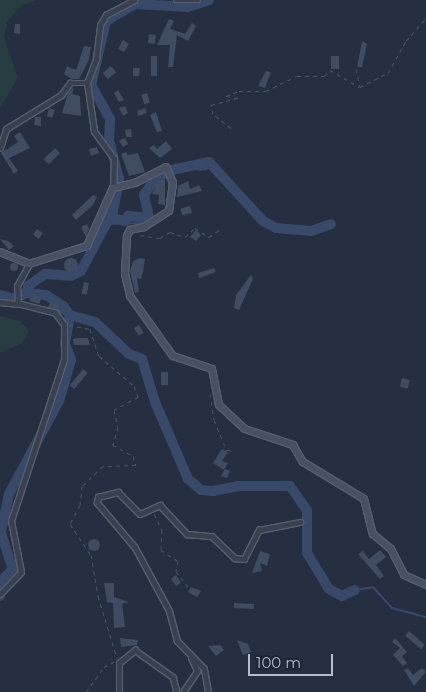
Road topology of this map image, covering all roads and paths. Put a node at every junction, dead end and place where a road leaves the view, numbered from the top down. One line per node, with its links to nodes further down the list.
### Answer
1 (134, 0): 6 (street)
2 (176, 0): 3 (street)
3 (198, 0)
4 (426, 18): 7 (path)
5 (356, 69): 7 (path)
6 (87, 83): 9 (street); 10 (street)
7 (360, 87): 8 (path)
8 (230, 128)
9 (0, 148)
10 (113, 188): 11 (main road); 14 (main road)
11 (134, 228): 12 (path); 22 (main road)
12 (221, 229)
13 (0, 252): 14 (main road)
14 (29, 264): 16 (street)
15 (0, 302): 16 (street)
16 (18, 302): 24 (street)
17 (75, 325): 26 (path)
18 (209, 384): 19 (path)
19 (234, 451)
20 (149, 509): 21 (street); 23 (path); 25 (street)
21 (300, 522)
22 (426, 585)
23 (189, 588)
24 (0, 594)
25 (181, 648): 30 (street); 31 (street)
26 (118, 662): 27 (path); 28 (street); 29 (street)
27 (86, 692)
28 (119, 692)
29 (177, 692)
30 (183, 692)
31 (208, 692)

